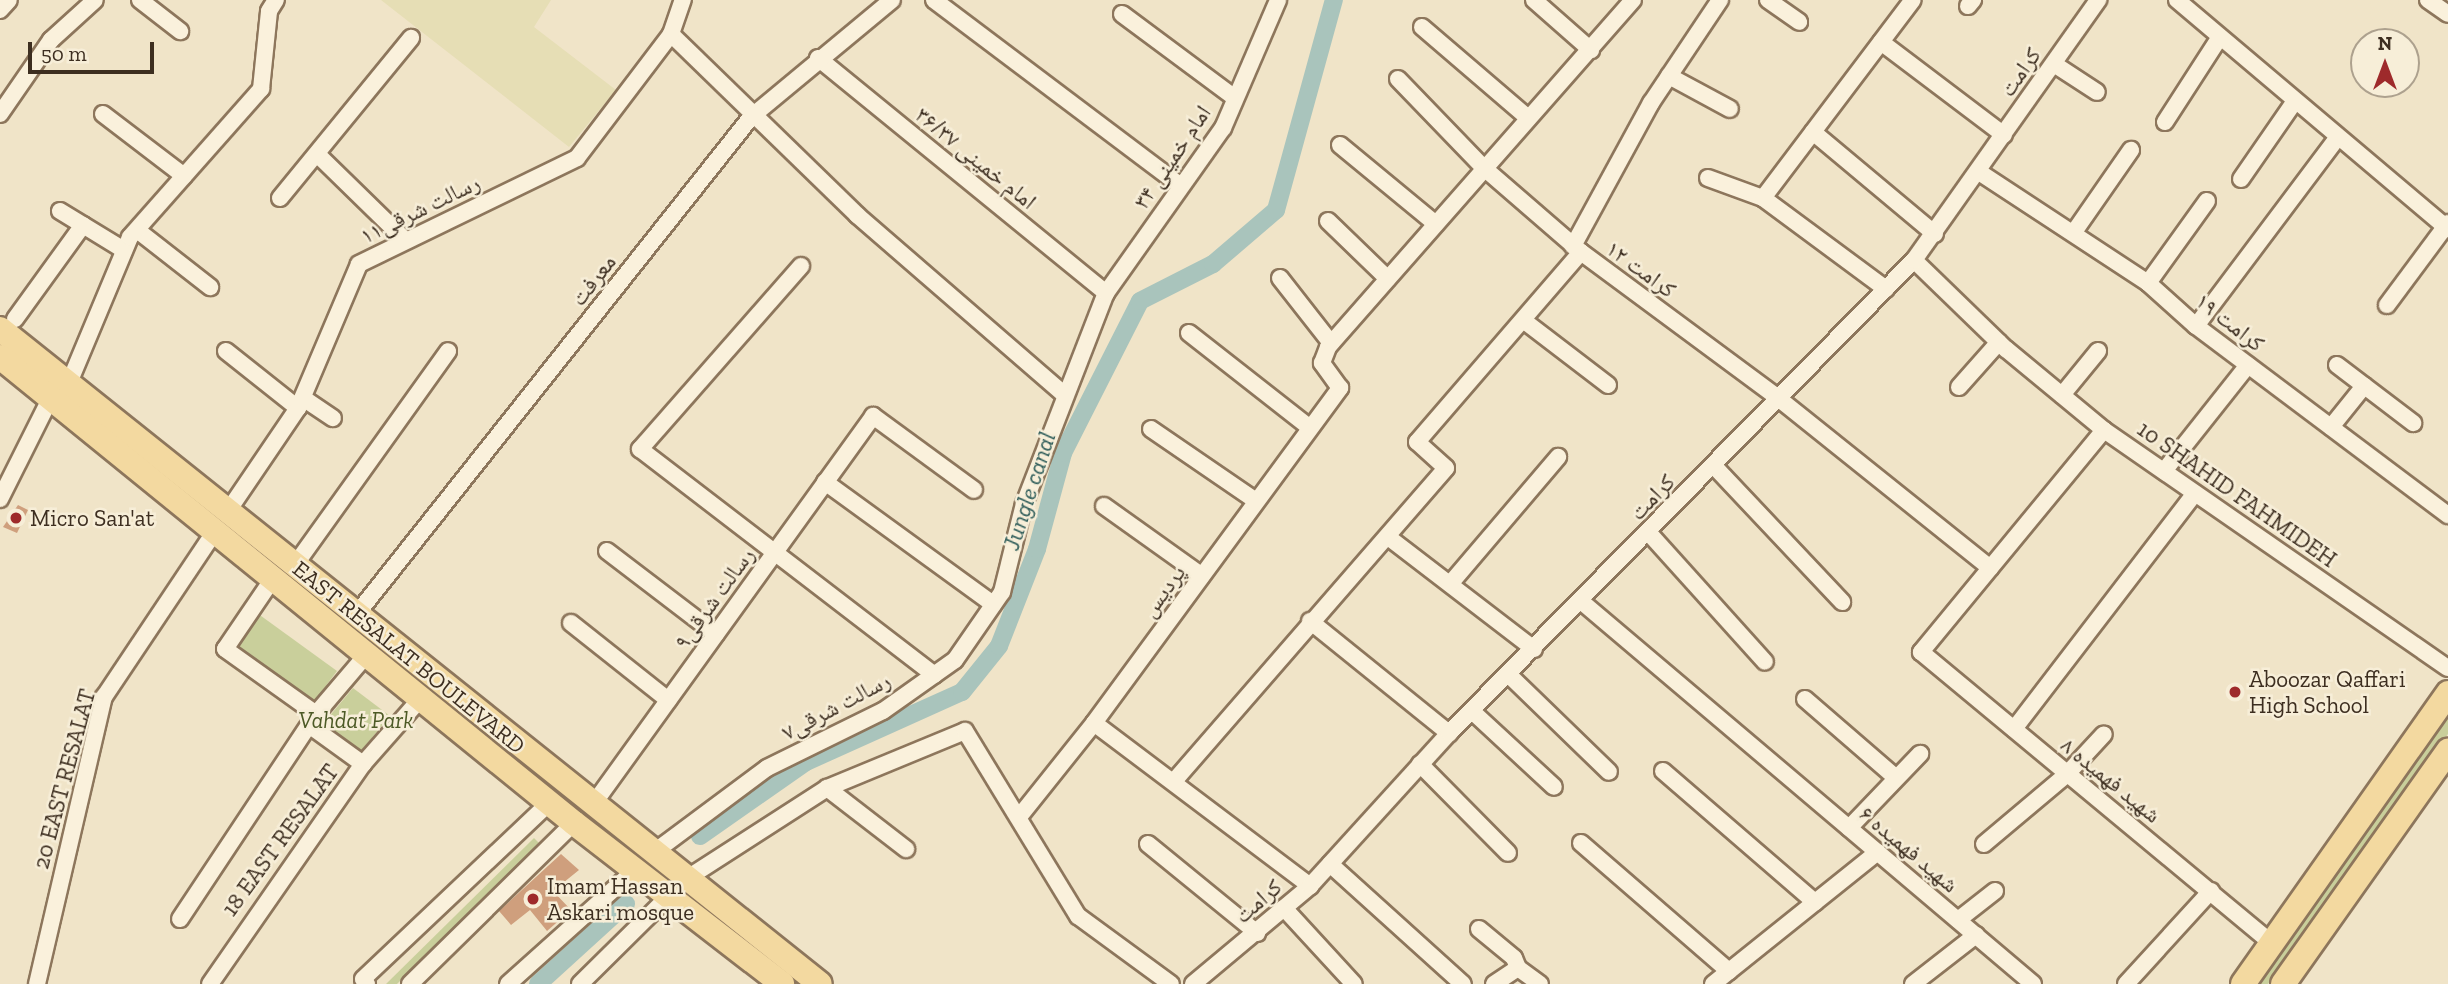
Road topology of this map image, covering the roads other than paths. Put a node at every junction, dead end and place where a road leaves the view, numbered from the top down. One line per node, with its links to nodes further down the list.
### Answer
1 (9, 0): 17 (street)
2 (95, 0): 36 (street)
3 (140, 0): 22 (street)
4 (683, 0): 23 (street, رسالت شرقی۱۱)
5 (892, 0): 28 (street, معرفت)
6 (934, 0): 52 (street)
7 (1278, 0): 33 (street, امام خمینی ۳۴)
8 (1534, 0): 27 (street)
9 (1633, 0): 27 (street)
10 (1720, 0): 30 (street)
11 (1768, 0): 20 (street)
12 (1913, 0): 26 (street)
13 (2098, 0): 29 (street, کرامت)
14 (2177, 0): 24 (street)
15 (2428, 0): 19 (street)
16 (273, 5): 49 (street)
17 (0, 10)
18 (1122, 14): 33 (street)
19 (2448, 14)
20 (1799, 22)
21 (1422, 27): 39 (street)
22 (180, 30)
23 (671, 34): 38 (street); 64 (street, رسالت شرقی۱۱)
24 (2220, 37): 34 (street); 40 (street)
25 (411, 38): 46 (street)
26 (1881, 43): 41 (street); 42 (street)
27 (1591, 50): 39 (street)
28 (818, 58): 38 (street, معرفت); 74 (street, امام خمینی ۳۶/۳۷)
29 (2054, 64): 32 (street); 42 (street, کرامت)
30 (1669, 76): 35 (street); 65 (street)
31 (1398, 79): 47 (street, کرامت ۱۲)
32 (2097, 92)
33 (1235, 98): 52 (street, امام خمینی ۳۴)
34 (2295, 101): 43 (street); 51 (street)
35 (1730, 109)
36 (0, 114)
37 (103, 114): 49 (street)
38 (751, 117): 92 (street); 124 (street, معرفت)
39 (1528, 118): 47 (street)
40 (2165, 122)
41 (1813, 132): 54 (street); 63 (street)
42 (2004, 135): 48 (street, کرامت)
43 (2337, 138): 60 (street); 78 (street)
44 (1340, 145): 58 (street)
45 (2131, 150): 62 (street)
46 (317, 154): 53 (street); 64 (street)
47 (1484, 168): 58 (street); 65 (street, کرامت ۱۲)
48 (1979, 172): 62 (street, کرامت ۱۹); 63 (street, کرامت)
49 (184, 176): 61 (street)
50 (1708, 178): 54 (street)
51 (2241, 179)
52 (1181, 186): 74 (street, امام خمینی ۳۴)
53 (280, 198)
54 (1763, 198): 73 (street)
55 (2207, 201): 71 (street)
56 (60, 211): 59 (street)
57 (1328, 220): 70 (street)
58 (1436, 224): 70 (street)
59 (83, 225): 66 (street); 77 (street)
60 (2447, 226): 75 (street)
61 (137, 230): 66 (street); 72 (street)
62 (2074, 232): 71 (street, کرامت ۱۹)
63 (1936, 234): 67 (street, کرامت)
64 (404, 239): 95 (street, رسالت شرقی۱۱)
65 (1577, 249): 76 (street); 94 (street, کرامت ۱۲)
66 (124, 250): 91 (street)
67 (1914, 260): 73 (street, کرامت); 81 (street, 10 SHAHID FAHMIDEH)
68 (801, 266): 116 (street)
69 (1280, 278): 80 (street)
70 (1388, 279): 80 (street)
71 (2148, 283): 78 (street, کرامت ۱۹)
72 (210, 287)
73 (1886, 289): 94 (street, کرامت)
74 (1106, 293): 92 (street, رسالت شرقی۷)
75 (2387, 305)
76 (1523, 320): 88 (street); 114 (street)
77 (8, 324): 91 (main road, EAST RESALAT BOULEVARD)
78 (2196, 326): 86 (street, کرامت ۱۹)
79 (1189, 333): 99 (street)
80 (1331, 343): 99 (street, پردیس)
81 (2003, 345): 90 (street); 93 (street, 10 SHAHID FAHMIDEH)
82 (226, 351): 95 (street)
83 (448, 351): 118 (street)
84 (2098, 351): 93 (street)
85 (0, 356): 91 (main road, EAST RESALAT BOULEVARD)
86 (2248, 365): 98 (street, کرامت ۱۹); 104 (street)
87 (2337, 365): 89 (street)
88 (1608, 385)
89 (2364, 386): 97 (street); 98 (street)
90 (1959, 387)
91 (60, 390): 108 (street); 112 (main road, EAST RESALAT BOULEVARD)
92 (1065, 394): 123 (street, رسالت شرقی۷)
93 (2062, 395): 101 (street, 10 SHAHID FAHMIDEH)
94 (1778, 398): 103 (street, کرامت); 117 (street, کرامت ۱۲)
95 (301, 403): 96 (street); 112 (street, رسالت شرقی۱۱)
96 (333, 418)
97 (2413, 423)
98 (2330, 427): 111 (street, کرامت ۱۹)
99 (1309, 428): 109 (street, پردیس)
100 (1151, 429): 109 (street)
101 (2104, 430): 104 (street, 10 SHAHID FAHMIDEH); 117 (street)
102 (1558, 457): 120 (street)
103 (1714, 466): 113 (street, کرامت); 122 (street)
104 (2164, 471): 107 (street, 10 SHAHID FAHMIDEH)
105 (825, 482): 106 (street, رسالت شرقی۹); 116 (street, رسالت شرقی۹); 123 (street)
106 (974, 490)
107 (2195, 493): 131 (street, 10 SHAHID FAHMIDEH); 141 (street)
108 (0, 499)
109 (1256, 501): 119 (street, پردیس)
110 (1104, 506): 119 (street)
111 (2448, 515)
112 (222, 521): 118 (main road, EAST RESALAT BOULEVARD); 183 (street, 20 EAST RESALAT)
113 (1649, 533): 121 (street, کرامت); 130 (street)
114 (1388, 537): 120 (street); 125 (street)
115 (607, 551): 127 (street)
116 (772, 556): 127 (street, رسالت شرقی۹); 132 (street)
117 (1990, 568): 141 (street, شهید فهمیده ۸)
118 (284, 571): 124 (main road, EAST RESALAT BOULEVARD); 129 (main road, EAST RESALAT BOULEVARD); 139 (street)
119 (1202, 576): 140 (street, پردیس)
120 (1450, 584): 128 (street)
121 (1582, 602): 128 (street, کرامت); 159 (street, شهید فهمیده ۶)
122 (1842, 603)
123 (993, 604): 132 (street, رسالت شرقی۷)
124 (356, 615): 156 (main road, EAST RESALAT BOULEVARD)
125 (1310, 621): 142 (street); 152 (street)
126 (571, 623): 137 (street)
127 (716, 634): 137 (street, رسالت شرقی۹)
128 (1534, 649): 133 (street, کرامت)
129 (368, 653): 135 (main road, EAST RESALAT BOULEVARD); 139 (street)
130 (1765, 663)
131 (2448, 668)
132 (934, 675): 166 (street, رسالت شرقی۷)
133 (1509, 675): 138 (street, کرامت); 149 (street)
134 (2448, 692): 179 (main road)
135 (422, 697): 146 (street, 18 EAST RESALAT); 155 (main road, EAST RESALAT BOULEVARD)
136 (1805, 699): 151 (street)
137 (668, 700): 156 (street, رسالت شرقی۹)
138 (1473, 712): 142 (street, کرامت); 153 (street)
139 (312, 720): 146 (street); 174 (street)
140 (1094, 723): 152 (street); 157 (street, پردیس)
141 (2014, 729): 150 (street, شهید فهمیده ۸)
142 (1449, 733): 147 (street, کرامت)
143 (2104, 734): 150 (street)
144 (2448, 751): 201 (main road)
145 (1920, 754): 151 (street)
146 (363, 764): 184 (street, 18 EAST RESALAT)
147 (1420, 764): 165 (street); 167 (street, کرامت)
148 (1663, 771): 172 (street)
149 (1609, 772)
150 (2067, 774): 162 (street); 171 (street, شهید فهمیده ۸)
151 (1895, 777): 159 (street)
152 (1175, 780): 168 (street)
153 (1554, 787)
154 (827, 788): 157 (street); 163 (street); 169 (street)
155 (550, 803): 158 (main road, EAST RESALAT BOULEVARD); 185 (street)
156 (592, 806): 166 (main road, EAST RESALAT BOULEVARD)
157 (1018, 817): 190 (street)
158 (574, 823): 166 (main road, EAST RESALAT BOULEVARD); 186 (street)
159 (1849, 828): 164 (street, شهید فهمیده ۶)
160 (1581, 843): 181 (street)
161 (1148, 844): 177 (street)
162 (1984, 844)
163 (906, 849)
164 (1878, 852): 172 (street); 175 (street, شهید فهمیده ۶)
165 (1508, 853)
166 (644, 861): 169 (main road, EAST RESALAT BOULEVARD); 187 (street, رسالت شرقی۷)
167 (1330, 864): 168 (street, کرامت); 193 (street)
168 (1310, 886): 173 (street, کرامت)
169 (678, 887): 182 (main road, EAST RESALAT BOULEVARD); 188 (street)
170 (1995, 891): 175 (street)
171 (2211, 891): 179 (street, شهید فهمیده ۸); 199 (street)
172 (1815, 902): 181 (street)
173 (1284, 908): 177 (street, کرامت); 192 (street)
174 (180, 919)
175 (1958, 920): 178 (street, شهید فهمیده ۶)
176 (1479, 929): 180 (street)
177 (1256, 933): 191 (street, کرامت)
178 (1976, 935): 197 (street); 198 (street, شهید فهمیده ۶)
179 (2272, 943): 200 (main road)
180 (1518, 968): 194 (street); 195 (street)
181 (1729, 971): 196 (street)
182 (771, 973): 189 (main road, EAST RESALAT BOULEVARD)
183 (37, 984)
184 (210, 984)
185 (367, 984)
186 (410, 984)
187 (508, 984)
188 (580, 984)
189 (820, 984)
190 (1171, 984)
191 (1193, 984)
192 (1354, 984)
193 (1463, 984)
194 (1494, 984)
195 (1540, 984)
196 (1713, 984)
197 (1913, 984)
198 (2033, 984)
199 (2126, 984)
200 (2243, 984)
201 (2283, 984)

